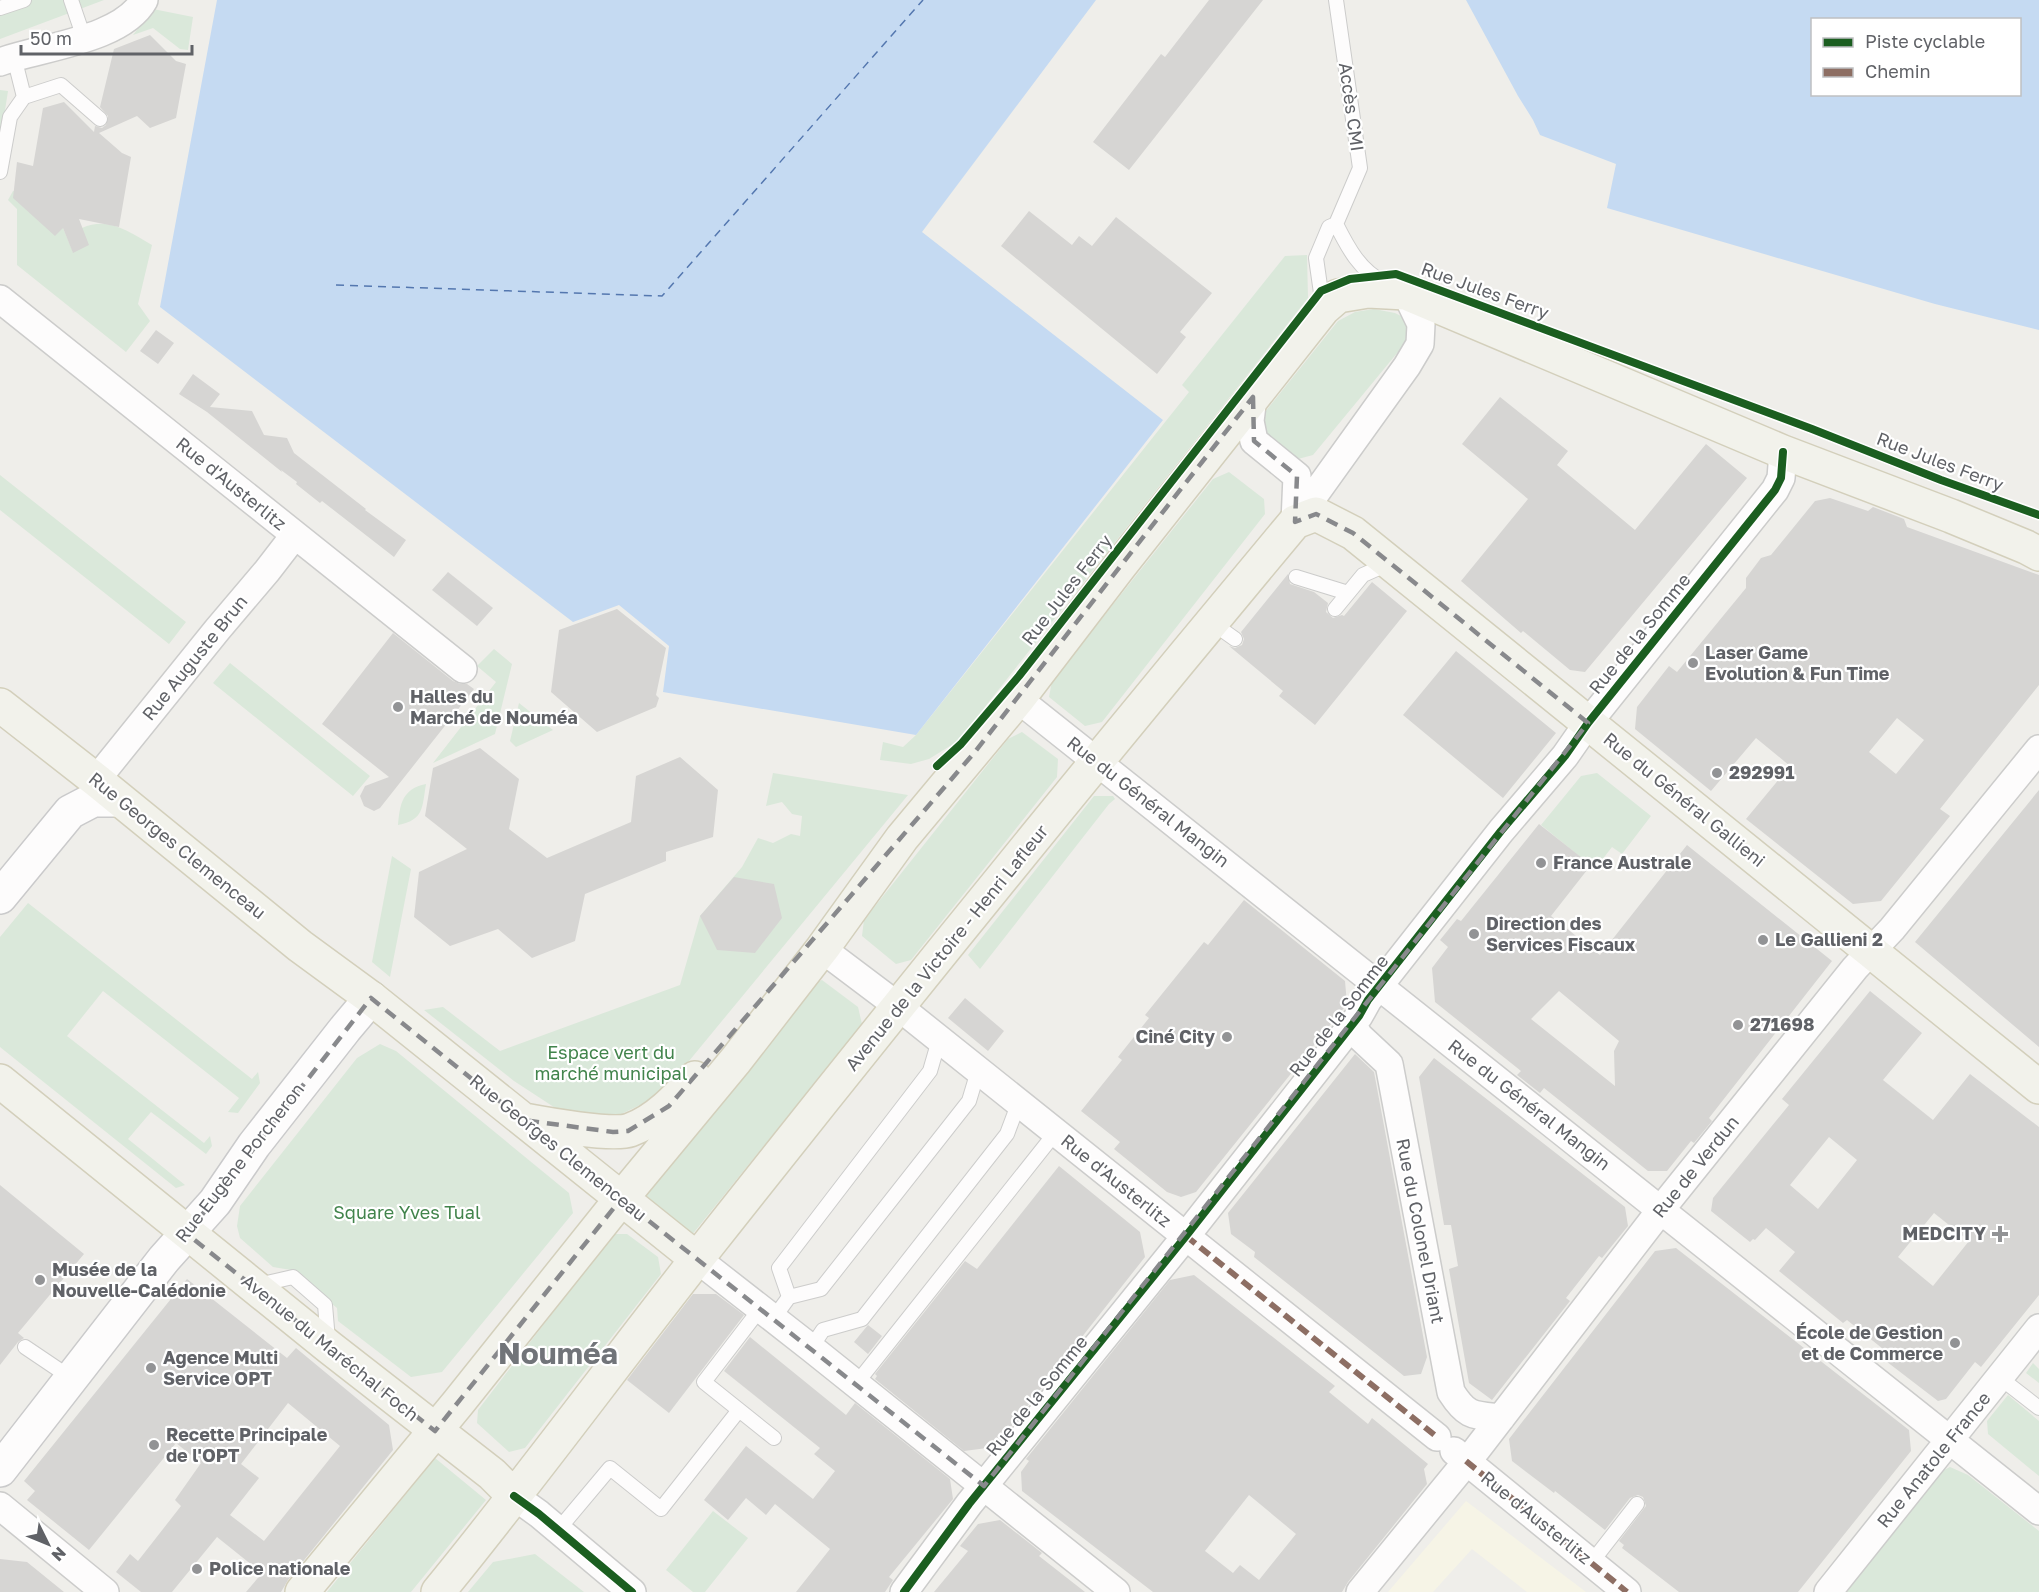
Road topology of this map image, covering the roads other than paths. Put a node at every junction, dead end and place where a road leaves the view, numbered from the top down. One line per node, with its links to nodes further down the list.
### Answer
1 (24, 0): 5 (lane)
2 (71, 0): 6 (lane)
3 (144, 0): 6 (street)
4 (1336, 0): 11 (lane, Accès CMI)
5 (0, 8)
6 (84, 38): 7 (street)
7 (7, 59): 8 (lane)
8 (24, 96): 9 (lane); 10 (lane)
9 (100, 119)
10 (0, 172)
11 (1336, 224): 12 (lane); 14 (lane, Accès CMI)
12 (1406, 293): 14 (main road, Rue Jules Ferry); 16 (main road, Rue Jules Ferry); 17 (street, Avenue de la Victoire - Henri Lafleur)
13 (0, 299): 18 (street, Rue d'Austerlitz)
14 (1323, 309): 15 (main road)
15 (1253, 397): 17 (street); 25 (main road)
16 (1783, 452): 19 (main road, Rue Jules Ferry); 27 (street, Rue de la Somme)
17 (1294, 522): 20 (main road, Rue du Général Gallieni); 29 (main road, Avenue de la Victoire - Henri Lafleur)
18 (294, 536): 24 (street, Rue d'Austerlitz); 30 (street, Rue Auguste Brun)
19 (2039, 554)
20 (1390, 562): 22 (lane); 27 (main road, Rue du Général Gallieni)
21 (1296, 577): 22 (lane)
22 (1348, 593): 23 (lane)
23 (1335, 609)
24 (463, 669)
25 (1018, 699): 29 (street, Rue du Général Mangin); 31 (main road)
26 (0, 705): 30 (main road, Rue Georges Clemenceau)
27 (1588, 723): 34 (main road, Rue du Général Gallieni); 35 (street, Rue de la Somme)
28 (2039, 749): 34 (street, Rue de Verdun)
29 (1098, 762): 35 (street, Rue du Général Mangin); 37 (main road, Avenue de la Victoire - Henri Lafleur)
30 (108, 790): 32 (street); 36 (main road, Rue Georges Clemenceau)
31 (902, 838): 33 (main road); 43 (main road)
32 (0, 897)
33 (822, 949): 37 (street, Rue d'Austerlitz); 45 (main road)
34 (1872, 952): 41 (main road, Rue du Général Gallieni); 46 (street, Rue de Verdun)
35 (1380, 987): 38 (street, Rue de la Somme); 46 (street, Rue du Général Mangin)
36 (371, 998): 43 (main road, Rue Georges Clemenceau); 47 (street, Rue Eugène Porcheron)
37 (920, 1024): 39 (street, Rue d'Austerlitz); 49 (main road, Avenue de la Victoire - Henri Lafleur); 50 (lane)
38 (1352, 1024): 48 (street, Rue de la Somme); 60 (street, Rue du Colonel Driant)
39 (978, 1071): 42 (street, Rue d'Austerlitz); 50 (lane)
40 (0, 1081): 47 (main road, Avenue du Maréchal Foch)
41 (2039, 1087)
42 (1019, 1102): 44 (street, Rue d'Austerlitz); 54 (lane)
43 (523, 1120): 45 (main road, Rue Georges Clemenceau)
44 (1056, 1132): 48 (street, Rue d'Austerlitz); 57 (lane)
45 (621, 1199): 49 (main road, Rue Georges Clemenceau); 61 (main road)
46 (1661, 1210): 60 (street, Rue de Verdun); 63 (street, Rue du Général Mangin)
47 (187, 1234): 56 (street, Rue Eugène Porcheron); 61 (main road, Avenue du Maréchal Foch)
48 (1186, 1236): 64 (street, Rue d'Austerlitz); 66 (street, Rue de la Somme)
49 (697, 1260): 51 (street, Rue Georges Clemenceau); 67 (main road, Avenue de la Victoire - Henri Lafleur)
50 (789, 1297): 51 (lane)
51 (767, 1314): 54 (street, Rue Georges Clemenceau); 59 (lane)
52 (2039, 1328): 55 (street, Rue Anatole France)
53 (25, 1347): 56 (lane)
54 (811, 1348): 57 (street, Rue Georges Clemenceau)
55 (1999, 1377): 58 (lane); 63 (street, Rue Anatole France)
56 (72, 1380): 65 (street, Rue Eugène Porcheron)
57 (856, 1384): 66 (street, Rue Georges Clemenceau)
58 (2039, 1408)
59 (739, 1410): 62 (lane); 71 (lane)
60 (1501, 1418): 64 (street, Rue de Verdun)
61 (435, 1431): 67 (main road, Avenue du Maréchal Foch); 74 (main road)
62 (774, 1438)
63 (1950, 1440): 70 (street, Rue du Général Mangin); 81 (street, Rue Anatole France)
64 (1466, 1461): 72 (street, Rue d'Austerlitz); 79 (street, Rue de Verdun)
65 (0, 1470)
66 (984, 1486): 77 (street, Rue de la Somme); 78 (street, Rue Georges Clemenceau)
67 (514, 1496): 71 (street, Avenue du Maréchal Foch); 75 (main road, Avenue de la Victoire - Henri Lafleur)
68 (1637, 1504): 72 (lane)
69 (0, 1506): 73 (street)
70 (2039, 1511)
71 (558, 1530): 76 (street, Avenue du Maréchal Foch)
72 (1591, 1563): 80 (street, Rue d'Austerlitz)
73 (105, 1592)
74 (302, 1592)
75 (438, 1592)
76 (632, 1592)
77 (904, 1592)
78 (1116, 1592)
79 (1360, 1592)
80 (1628, 1592)
81 (1828, 1592)

